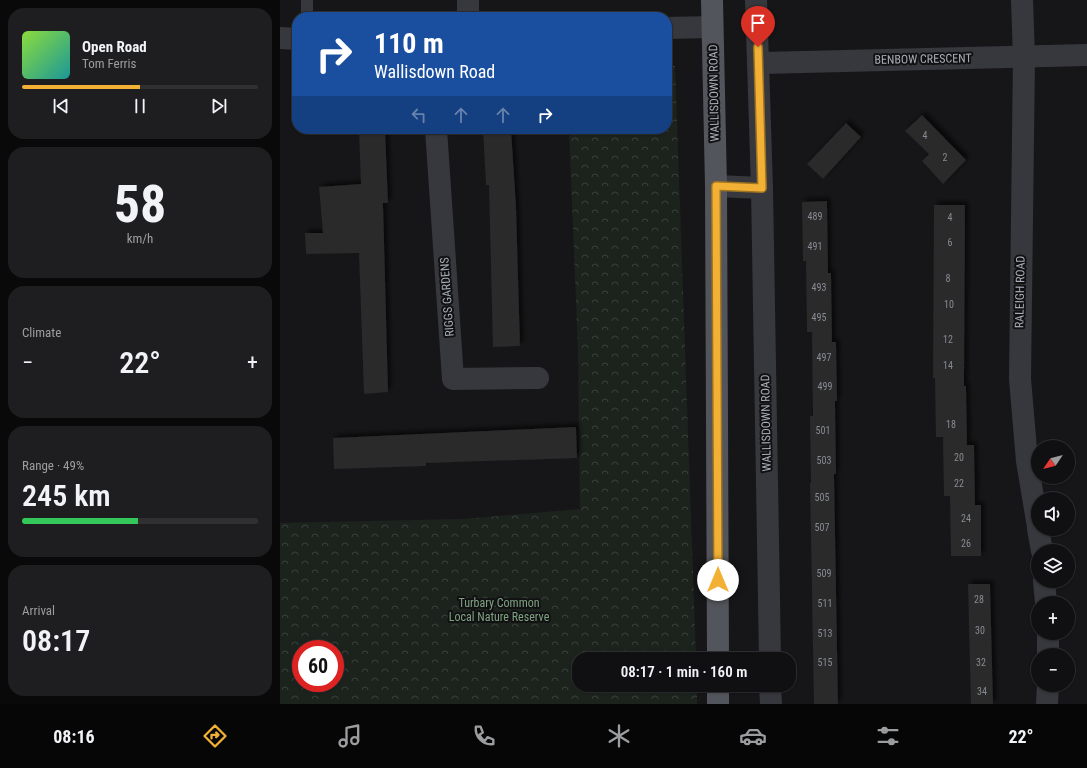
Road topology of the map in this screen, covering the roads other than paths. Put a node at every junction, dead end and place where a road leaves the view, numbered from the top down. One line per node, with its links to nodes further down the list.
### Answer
1 (307, 0): 6 (lane)
2 (468, 0): 7 (street)
3 (712, 0): 8 (main road, WALLISDOWN ROAD)
4 (756, 0): 14 (street, WALLISDOWN ROAD)
5 (1022, 0): 13 (street, RALEIGH ROAD)
6 (307, 12)
7 (468, 12)
8 (712, 27): 9 (street); 16 (main road, WALLISDOWN ROAD)
9 (672, 28)
10 (280, 38): 11 (street)
11 (292, 39)
12 (1087, 55): 13 (street, BENBOW CRESCENT)
13 (1024, 57): 14 (street, BENBOW CRESCENT); 19 (street, RALEIGH ROAD)
14 (758, 63): 17 (street, WALLISDOWN ROAD)
15 (436, 134): 18 (street, RIGGS GARDENS)
16 (716, 186): 17 (street); 20 (main road, WALLISDOWN ROAD)
17 (762, 188): 21 (street, WALLISDOWN ROAD)
18 (538, 378)
19 (1032, 492)
20 (718, 652)
21 (770, 652)
22 (718, 692): 25 (main road)
23 (770, 692): 26 (street)
24 (1048, 692): 27 (street)
25 (718, 704)
26 (771, 704)
27 (1047, 704)

